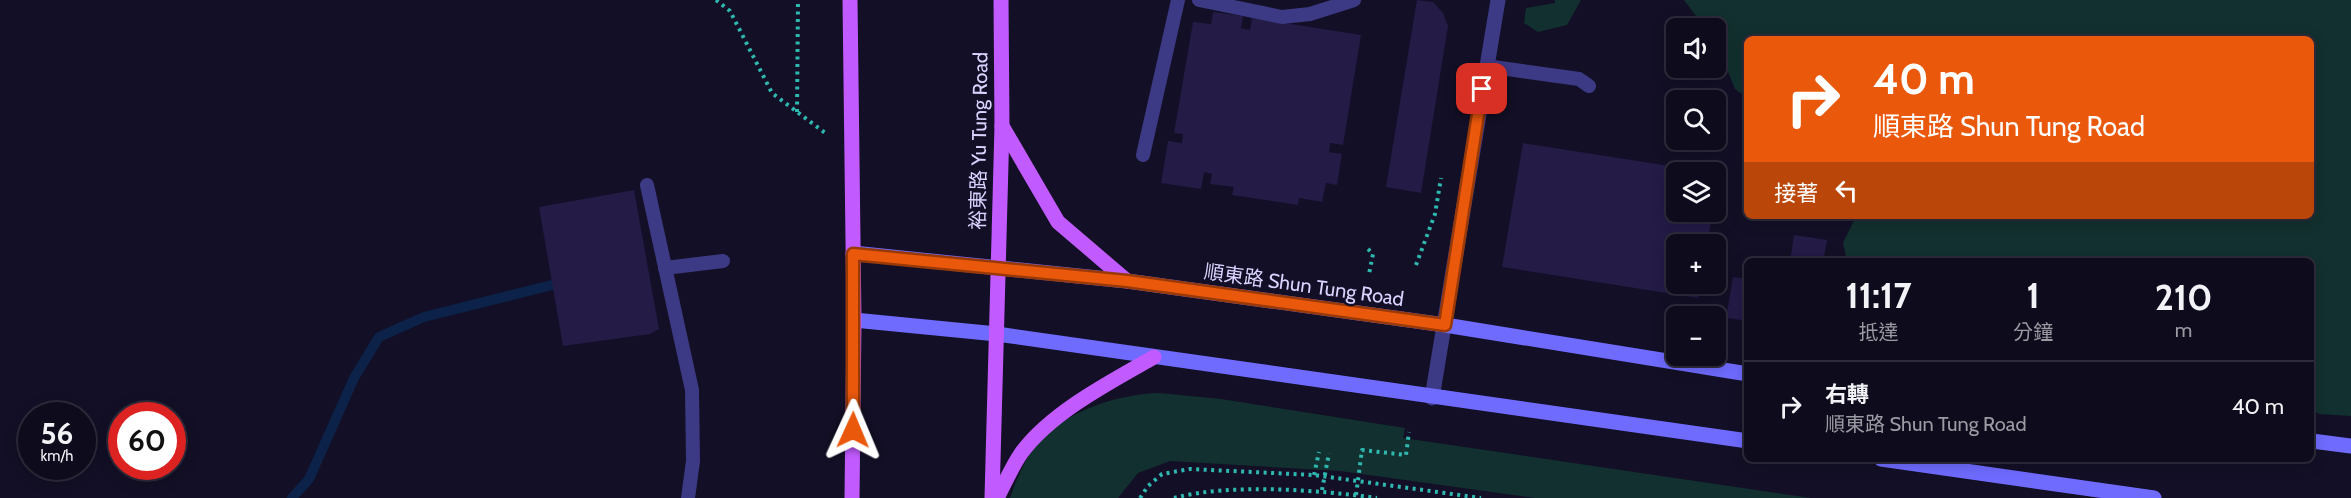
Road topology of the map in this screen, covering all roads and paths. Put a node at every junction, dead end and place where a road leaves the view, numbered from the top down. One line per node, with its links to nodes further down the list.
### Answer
1 (716, 0): 11 (path)
2 (798, 0): 11 (path)
3 (850, 0): 13 (main road)
4 (1001, 0): 12 (main road, 裕東路 Yu Tung Road)
5 (1178, 0): 14 (lane)
6 (1199, 0): 7 (lane)
7 (1354, 0)
8 (1498, 0): 9 (street)
9 (1486, 66): 10 (lane); 26 (street)
10 (1589, 86)
11 (797, 112): 13 (path)
12 (1002, 126): 21 (main road, 裕東路 Yu Tung Road); 24 (main road)
13 (850, 151): 18 (main road)
14 (1143, 155)
15 (1443, 169): 20 (path)
16 (647, 185): 22 (lane)
17 (1368, 249): 23 (path)
18 (853, 254): 21 (main road, 順東路 Shun Tung Road); 25 (main road)
19 (723, 261): 22 (lane)
20 (1416, 265)
21 (998, 266): 24 (main road, 順東路 Shun Tung Road); 27 (main road, 裕東路 Yu Tung Road)
22 (665, 268): 43 (lane)
23 (1370, 274)
24 (1127, 281): 26 (main road, 順東路 Shun Tung Road)
25 (854, 320): 27 (main road); 44 (main road)
26 (1445, 325): 29 (main road, 順東路 Shun Tung Road); 30 (street)
27 (997, 334): 28 (main road); 45 (main road, 裕東路 Yu Tung Road)
28 (1154, 357): 30 (main road); 46 (main road)
29 (1744, 373)
30 (1432, 398): 32 (main road)
31 (1409, 432): 40 (path)
32 (1744, 440)
33 (2314, 441): 34 (main road)
34 (2351, 446)
35 (1319, 452): 38 (path)
36 (1329, 453): 39 (path)
37 (1902, 462): 51 (main road)
38 (1314, 475): 39 (path); 47 (path)
39 (1325, 477): 40 (path); 41 (path)
40 (1358, 482): 42 (path); 50 (path)
41 (1322, 490): 42 (path); 48 (path)
42 (1356, 495): 49 (path)
43 (688, 498)
44 (852, 498)
45 (992, 498)
46 (997, 498)
47 (1140, 498)
48 (1174, 498)
49 (1377, 498)
50 (1481, 498)
51 (2154, 498)

